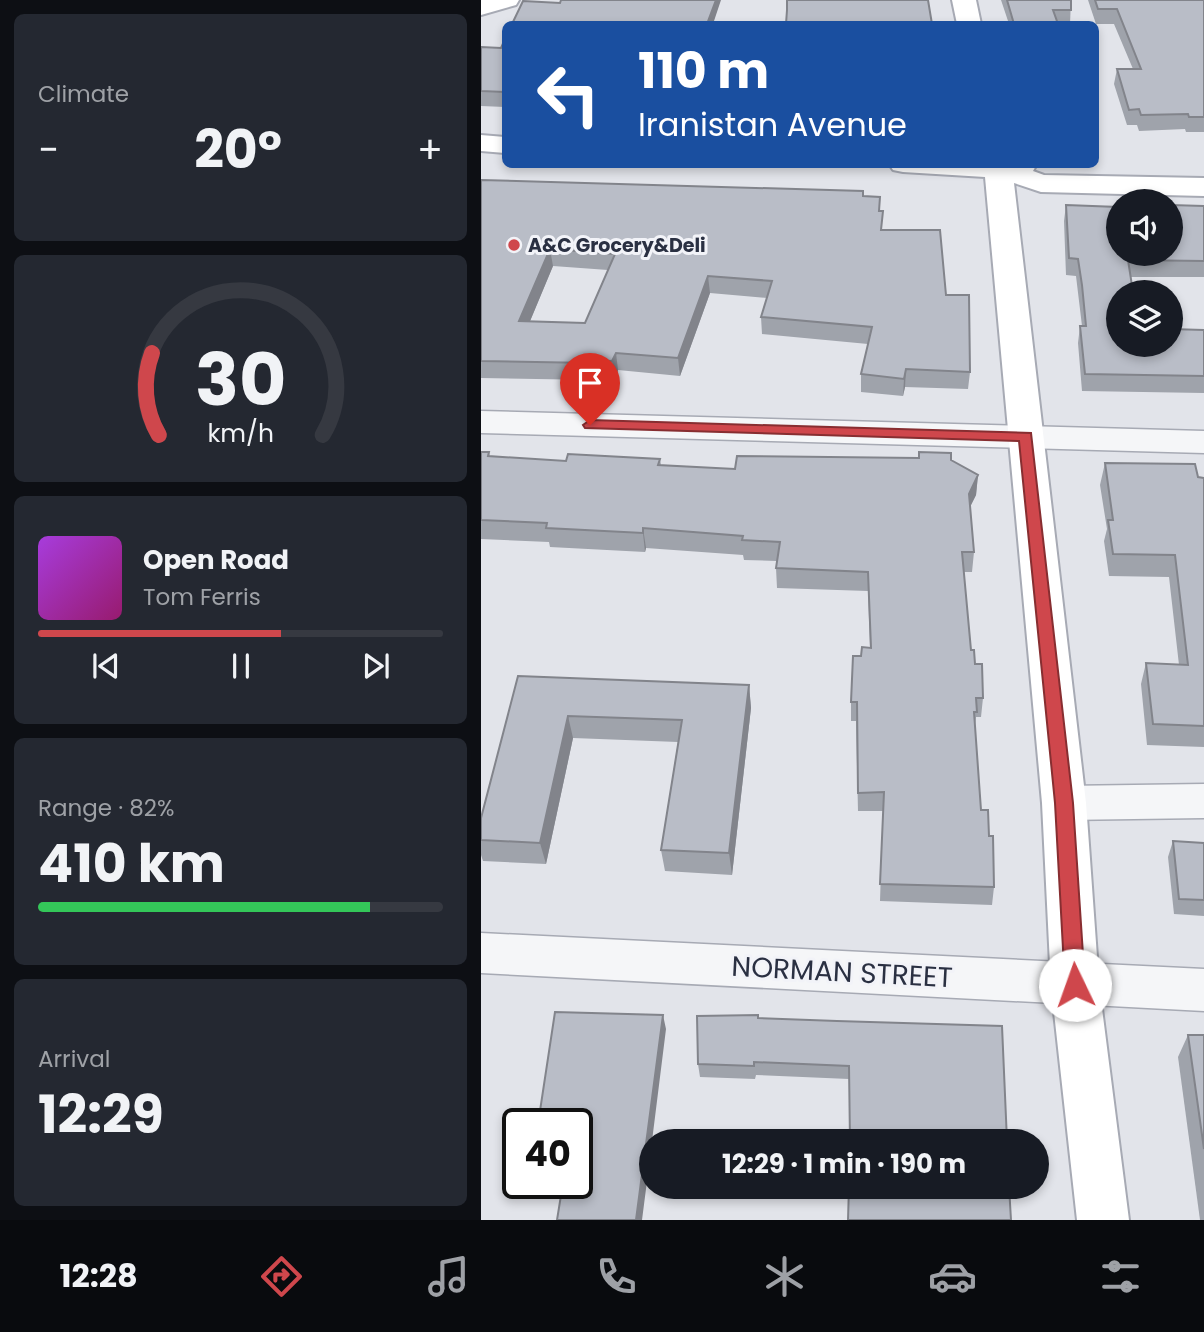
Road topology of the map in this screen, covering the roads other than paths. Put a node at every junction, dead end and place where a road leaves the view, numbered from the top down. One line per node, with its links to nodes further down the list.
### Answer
1 (507, 0): 3 (street)
2 (964, 0): 4 (street)
3 (481, 8)
4 (968, 21)
5 (1099, 162): 6 (street)
6 (1204, 165)
7 (1007, 168): 11 (street)
8 (1011, 168): 9 (street)
9 (1204, 187)
10 (481, 422): 11 (street)
11 (1026, 436): 12 (street); 14 (street)
12 (1204, 442)
13 (1204, 801): 14 (street)
14 (1064, 803): 16 (street)
15 (481, 953): 16 (street, NORMAN STREET)
16 (1075, 985): 17 (street, NORMAN STREET); 18 (street)
17 (1204, 990)
18 (1103, 1220)

